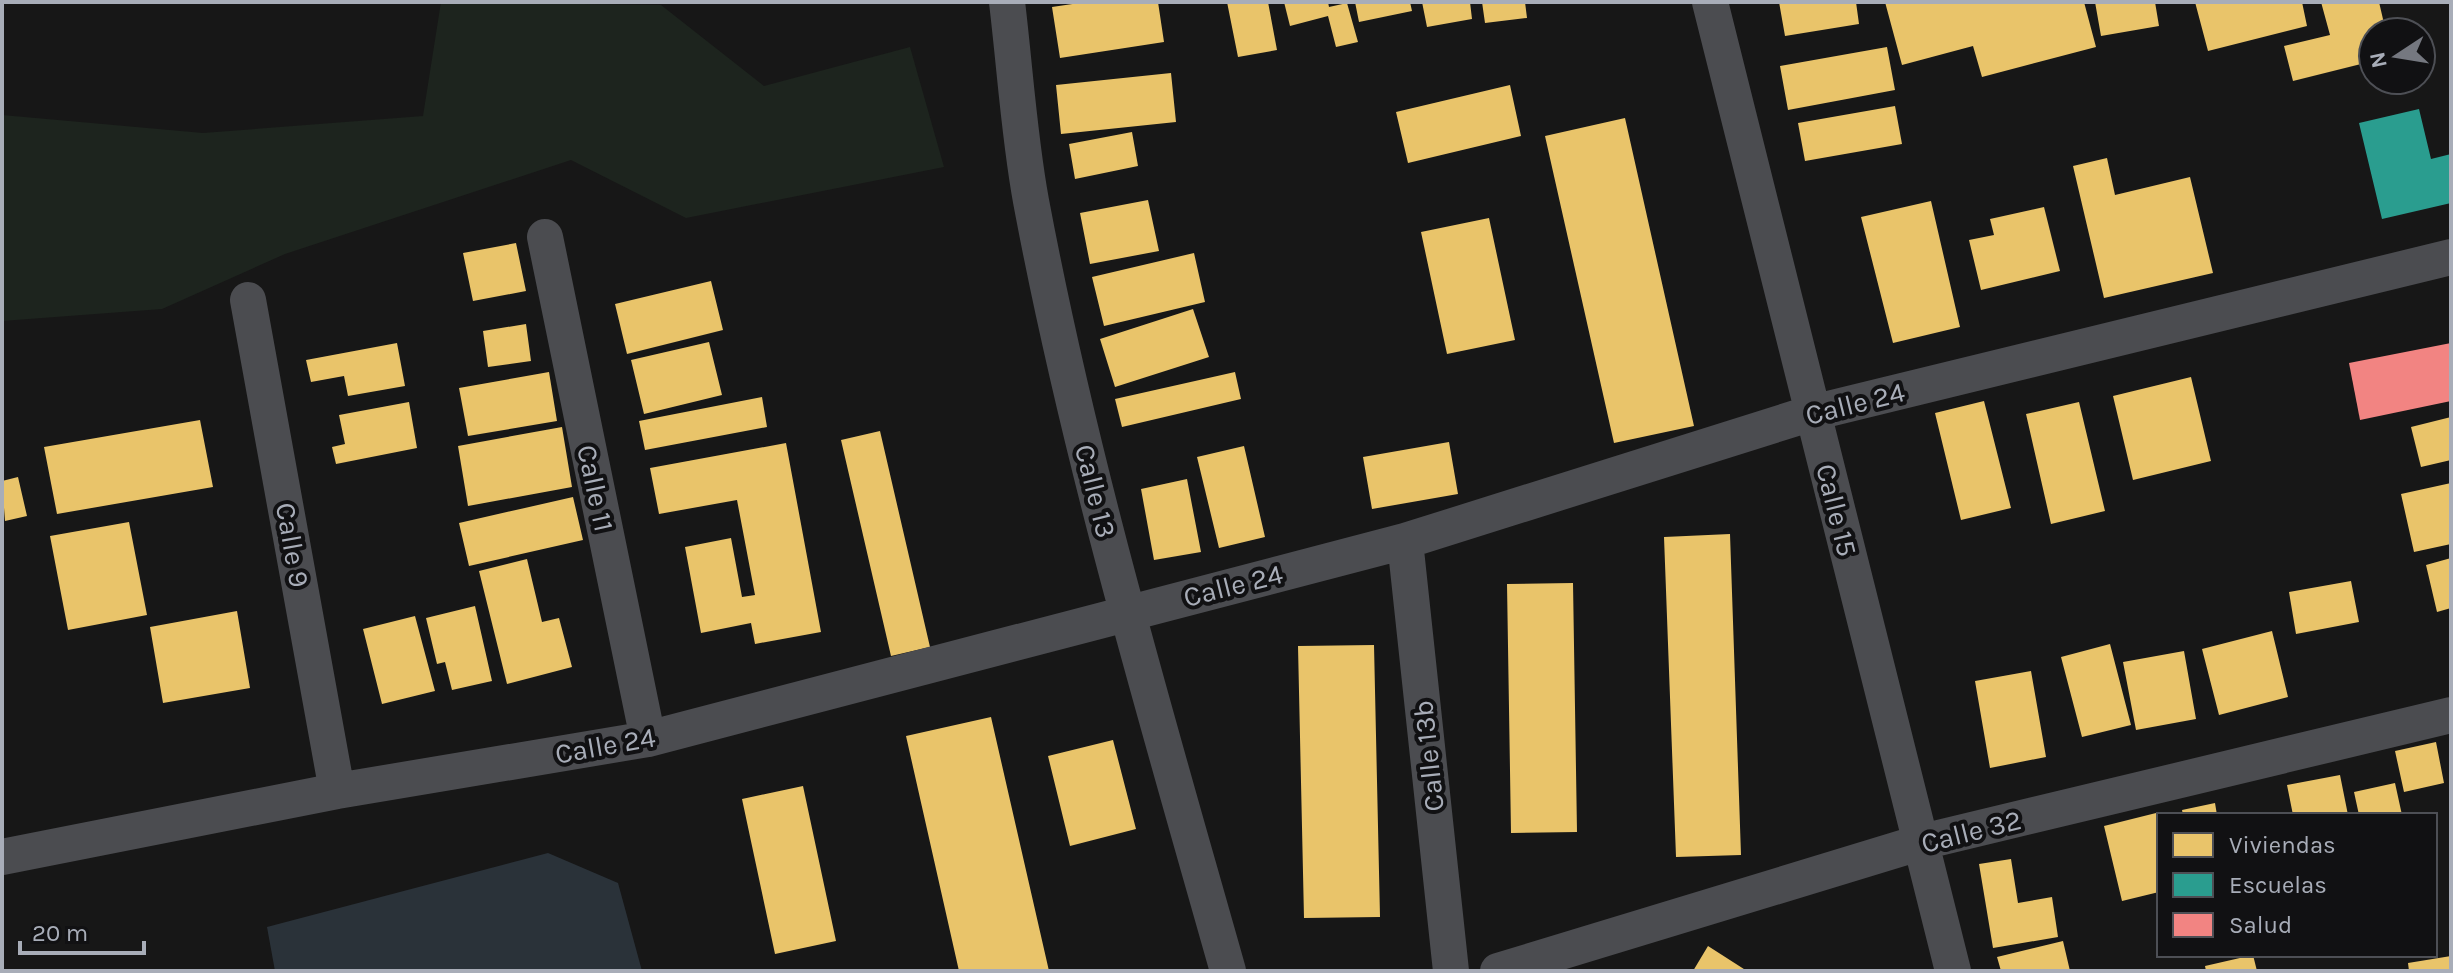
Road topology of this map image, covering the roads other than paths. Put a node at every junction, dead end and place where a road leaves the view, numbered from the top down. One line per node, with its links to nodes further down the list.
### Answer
1 (1007, 2): 8 (street, Calle 13)
2 (1710, 2): 6 (street, Calle 15)
3 (545, 237): 10 (street, Calle 11)
4 (2451, 257): 6 (street, Calle 24)
5 (248, 300): 11 (street, Calle 9)
6 (1812, 413): 7 (street, Calle 24); 12 (street, Calle 15)
7 (1405, 541): 8 (street, Calle 24); 15 (street, Calle 13b)
8 (1127, 613): 10 (street, Calle 24); 14 (street, Calle 13)
9 (2451, 715): 12 (street, Calle 32)
10 (648, 739): 11 (street, Calle 24)
11 (337, 791): 13 (street, Calle 24)
12 (1922, 842): 16 (street, Calle 32); 17 (street, Calle 15)
13 (2, 857)
14 (1228, 971)
15 (1451, 971)
16 (1498, 971)
17 (1953, 971)

